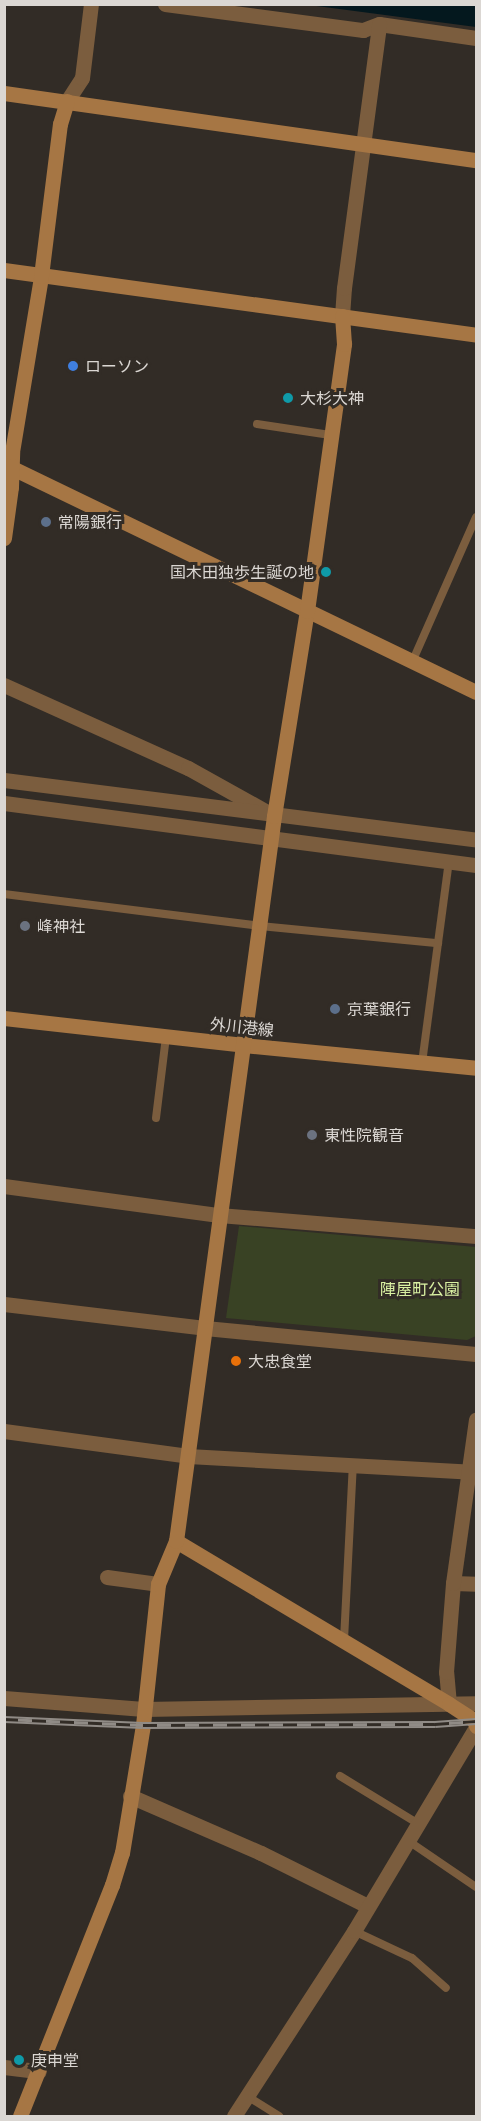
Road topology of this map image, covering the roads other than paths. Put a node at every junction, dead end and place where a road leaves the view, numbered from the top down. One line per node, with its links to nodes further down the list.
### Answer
1 (91, 4): 6 (street)
2 (165, 4): 3 (street)
3 (379, 24): 4 (street); 7 (street)
4 (477, 38)
5 (4, 93): 6 (street)
6 (68, 101): 7 (street); 10 (street)
7 (363, 143): 8 (street); 11 (street)
8 (477, 160)
9 (4, 270): 10 (street)
10 (41, 276): 11 (street); 15 (street)
11 (342, 316): 12 (street); 14 (street)
12 (477, 335)
13 (257, 424): 14 (lane)
14 (330, 435): 18 (street)
15 (8, 466): 17 (street); 18 (street)
16 (477, 517): 19 (lane)
17 (4, 538)
18 (307, 611): 19 (street); 24 (street)
19 (413, 660): 21 (street)
20 (4, 685): 24 (street)
21 (477, 692)
22 (4, 780): 24 (street)
23 (4, 803): 25 (street)
24 (274, 816): 25 (street); 26 (street)
25 (271, 839): 27 (street); 30 (street)
26 (477, 840)
27 (449, 861): 28 (street); 31 (lane)
28 (477, 865)
29 (4, 894): 30 (lane)
30 (260, 926): 31 (lane); 34 (street)
31 (438, 943): 35 (lane)
32 (4, 1018): 33 (street, 外川港線)
33 (166, 1036): 34 (street, 外川港線); 37 (lane)
34 (243, 1045): 35 (street, 外川港線); 39 (street)
35 (422, 1063): 36 (street, 外川港線)
36 (477, 1068)
37 (156, 1118)
38 (4, 1186): 39 (street)
39 (219, 1215): 40 (street); 42 (street)
40 (477, 1236)
41 (4, 1304): 42 (street)
42 (205, 1328): 43 (street); 46 (street)
43 (477, 1354)
44 (477, 1420): 48 (street)
45 (4, 1431): 46 (street)
46 (188, 1456): 47 (street); 49 (street)
47 (353, 1465): 48 (street); 54 (lane)
48 (472, 1471): 51 (street)
49 (176, 1541): 52 (street); 54 (street)
50 (107, 1577): 52 (street)
51 (453, 1583): 53 (street); 57 (street)
52 (158, 1584): 58 (street)
53 (477, 1584)
54 (344, 1640): 57 (street)
55 (4, 1698): 58 (street)
56 (477, 1703): 57 (street)
57 (449, 1704): 58 (street); 59 (street)
58 (144, 1709): 61 (street)
59 (477, 1727): 62 (street)
60 (340, 1776): 62 (lane)
61 (130, 1796): 65 (street); 69 (street)
62 (417, 1823): 63 (street)
63 (407, 1839): 64 (lane); 65 (street)
64 (477, 1887)
65 (368, 1906): 66 (street)
66 (354, 1931): 67 (lane); 70 (street)
67 (446, 1988)
68 (4, 2067): 69 (street)
69 (39, 2072): 71 (street)
70 (247, 2096): 72 (street); 73 (lane)
71 (20, 2116)
72 (234, 2116)
73 (279, 2116)

